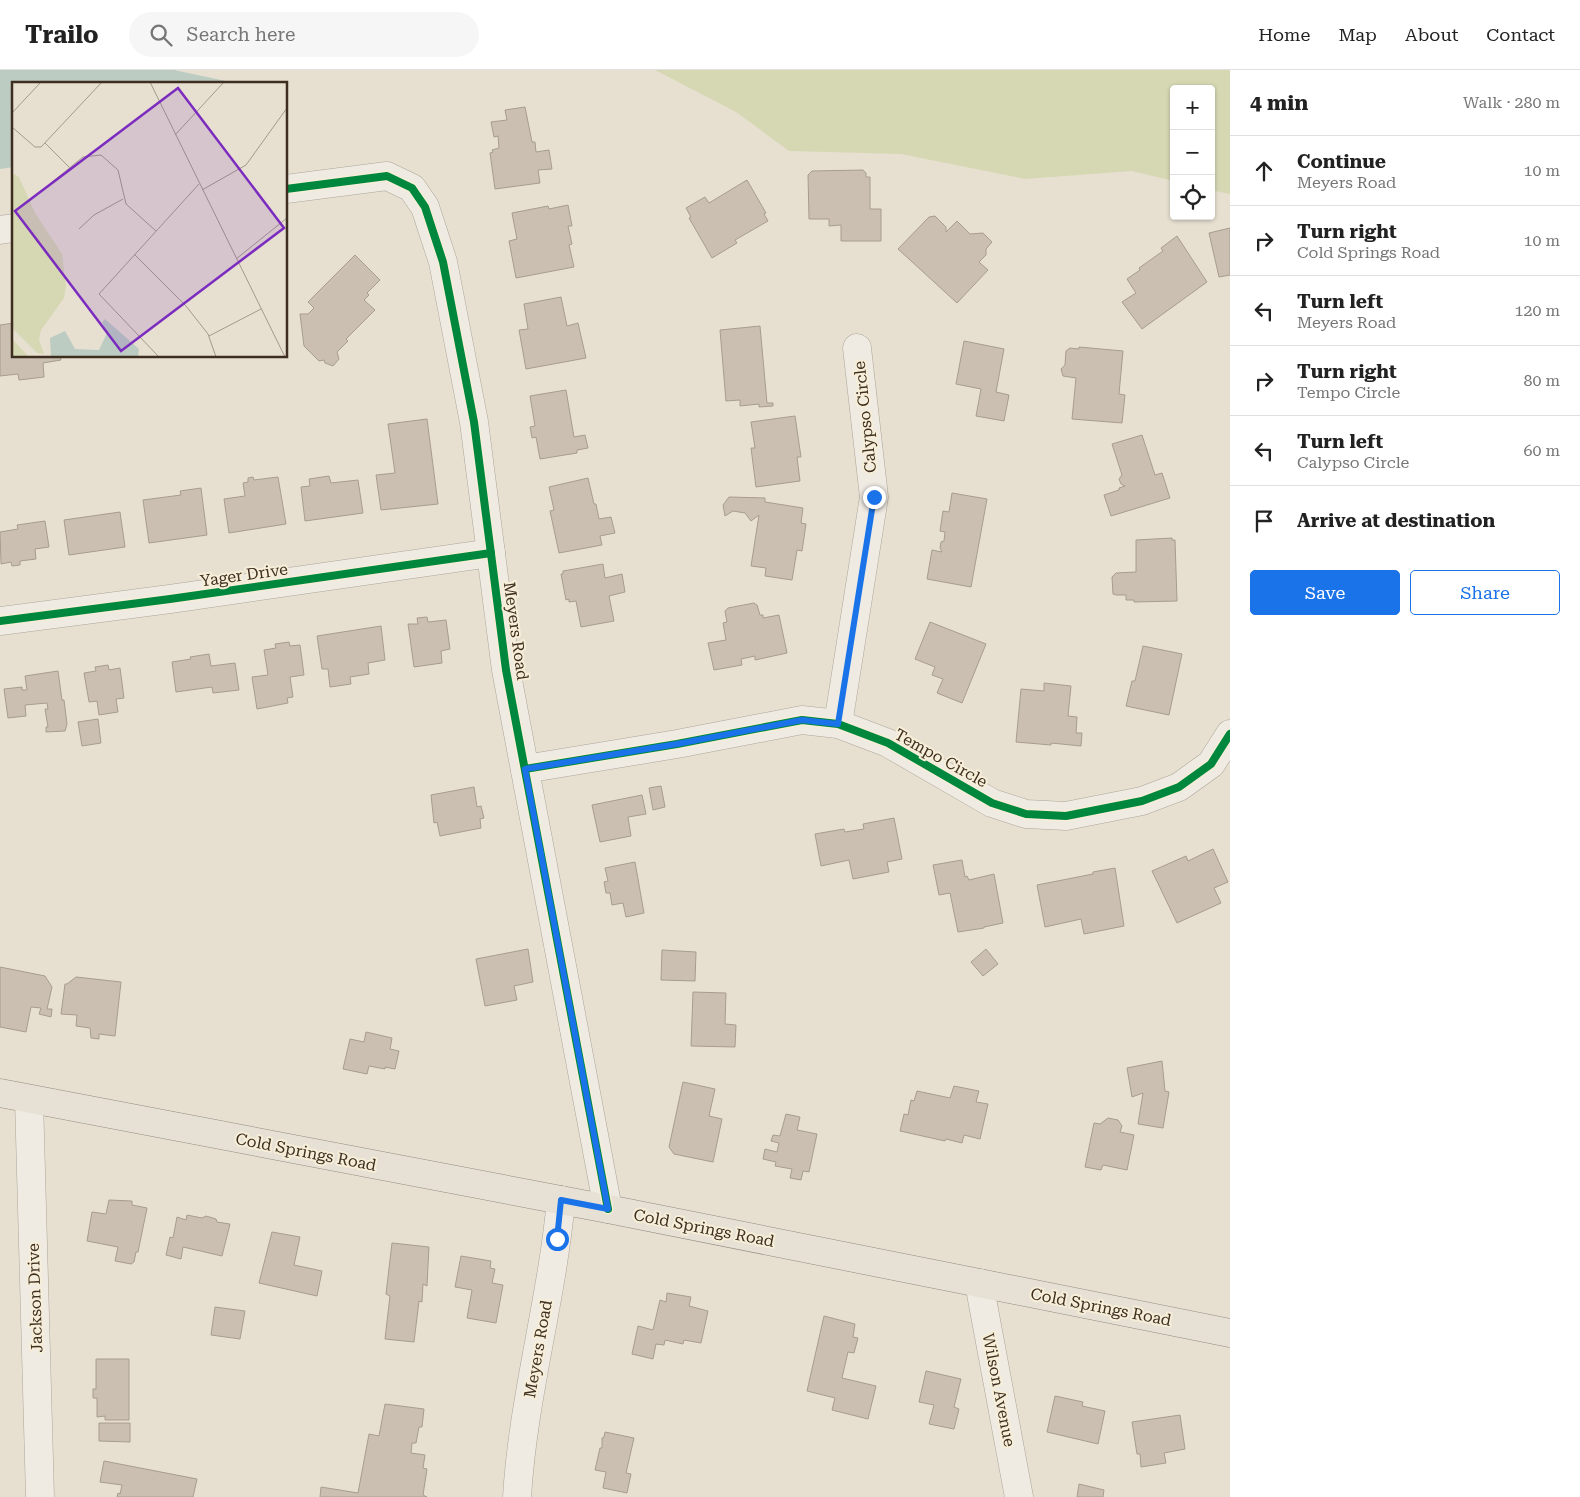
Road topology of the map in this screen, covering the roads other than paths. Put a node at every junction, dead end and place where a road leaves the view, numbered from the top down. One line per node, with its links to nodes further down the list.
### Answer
1 (288, 189): 3 (street, Meyers Road)
2 (857, 348): 5 (street, Calypso Circle)
3 (491, 553): 4 (street, Yager Drive); 7 (street, Meyers Road)
4 (0, 621)
5 (838, 724): 6 (street, Tempo Circle); 7 (street, Tempo Circle)
6 (1230, 734)
7 (525, 769): 11 (street, Meyers Road)
8 (0, 1093): 9 (main road, Cold Springs Road)
9 (30, 1099): 10 (main road, Cold Springs Road); 14 (street, Jackson Drive)
10 (561, 1200): 11 (main road, Cold Springs Road); 15 (street, Meyers Road)
11 (608, 1209): 12 (main road, Cold Springs Road)
12 (979, 1283): 13 (main road, Cold Springs Road); 16 (street, Wilson Avenue)
13 (1230, 1333)
14 (40, 1497)
15 (518, 1497)
16 (1019, 1497)

